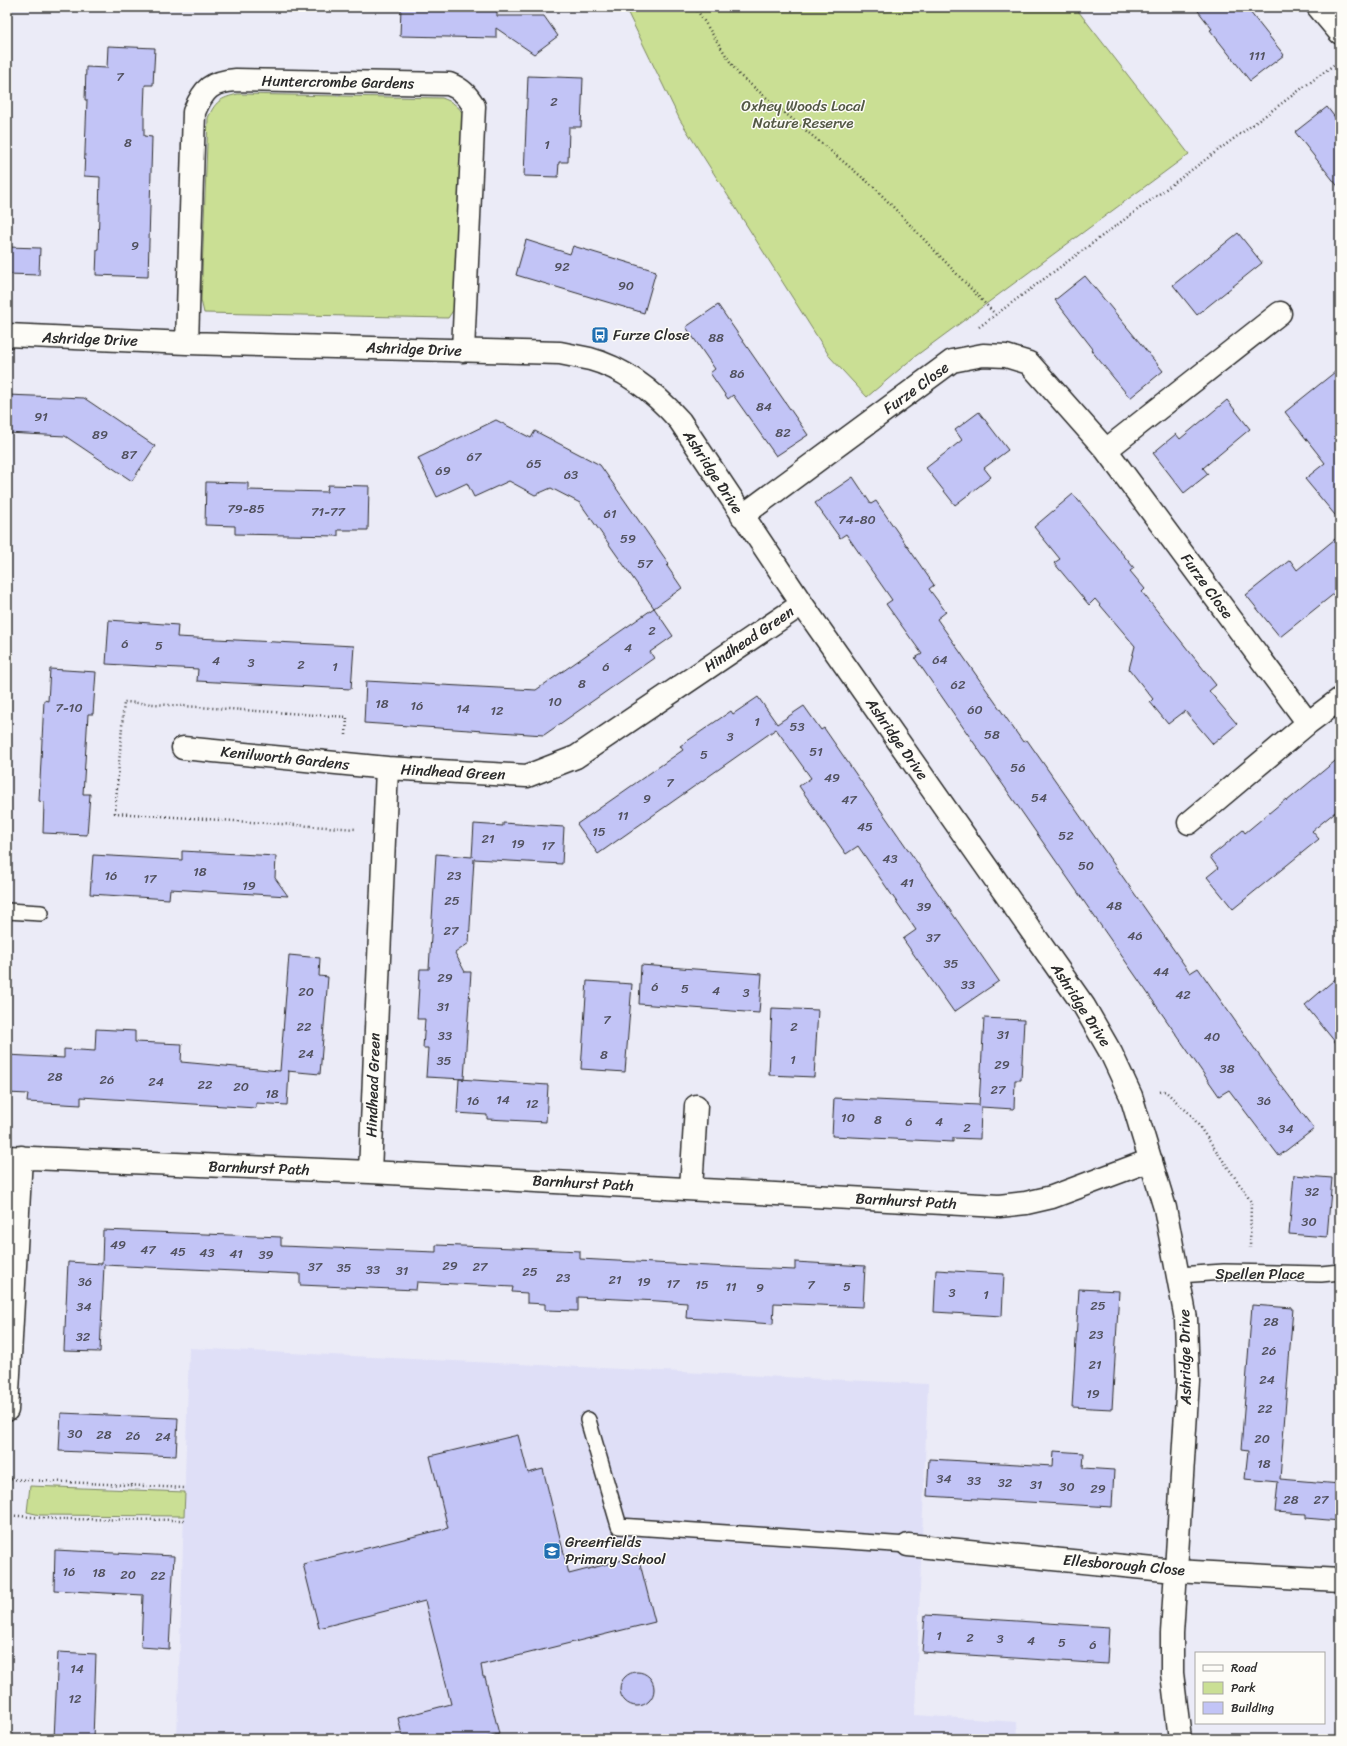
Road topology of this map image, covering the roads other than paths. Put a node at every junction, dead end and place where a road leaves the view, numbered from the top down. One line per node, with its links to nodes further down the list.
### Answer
1 (1318, 7): 2 (street)
2 (1340, 33)
3 (1280, 313): 7 (street)
4 (7, 335): 5 (street, Ashridge Drive)
5 (187, 343): 6 (street, Ashridge Drive); 6 (street, Huntercrombe Gardens)
6 (463, 351): 8 (street, Ashridge Drive)
7 (1106, 450): 8 (street, Furze Close); 11 (street, Furze Close)
8 (742, 516): 9 (street, Ashridge Drive)
9 (802, 604): 13 (street, Hindhead Green); 19 (street, Ashridge Drive)
10 (1338, 706): 11 (street)
11 (1308, 723): 14 (street)
12 (183, 748): 13 (street, Kenilworth Gardens)
13 (387, 768): 20 (street, Hindhead Green)
14 (1189, 823)
15 (7, 911): 16 (lane)
16 (41, 913)
17 (696, 1106): 21 (street)
18 (14, 1157): 20 (street, Barnhurst Path); 24 (street)
19 (1151, 1160): 21 (street, Barnhurst Path); 23 (street, Ashridge Drive)
20 (370, 1172): 21 (street, Barnhurst Path)
21 (691, 1189)
22 (1340, 1272): 23 (lane, Spellen Place)
23 (1179, 1275): 27 (street, Ashridge Drive)
24 (7, 1410)
25 (588, 1420): 26 (lane)
26 (908, 1545): 27 (street, Ellesborough Close)
27 (1175, 1571): 28 (street, Ellesborough Close); 29 (street, Ashridge Drive)
28 (1340, 1580)
29 (1180, 1739)

